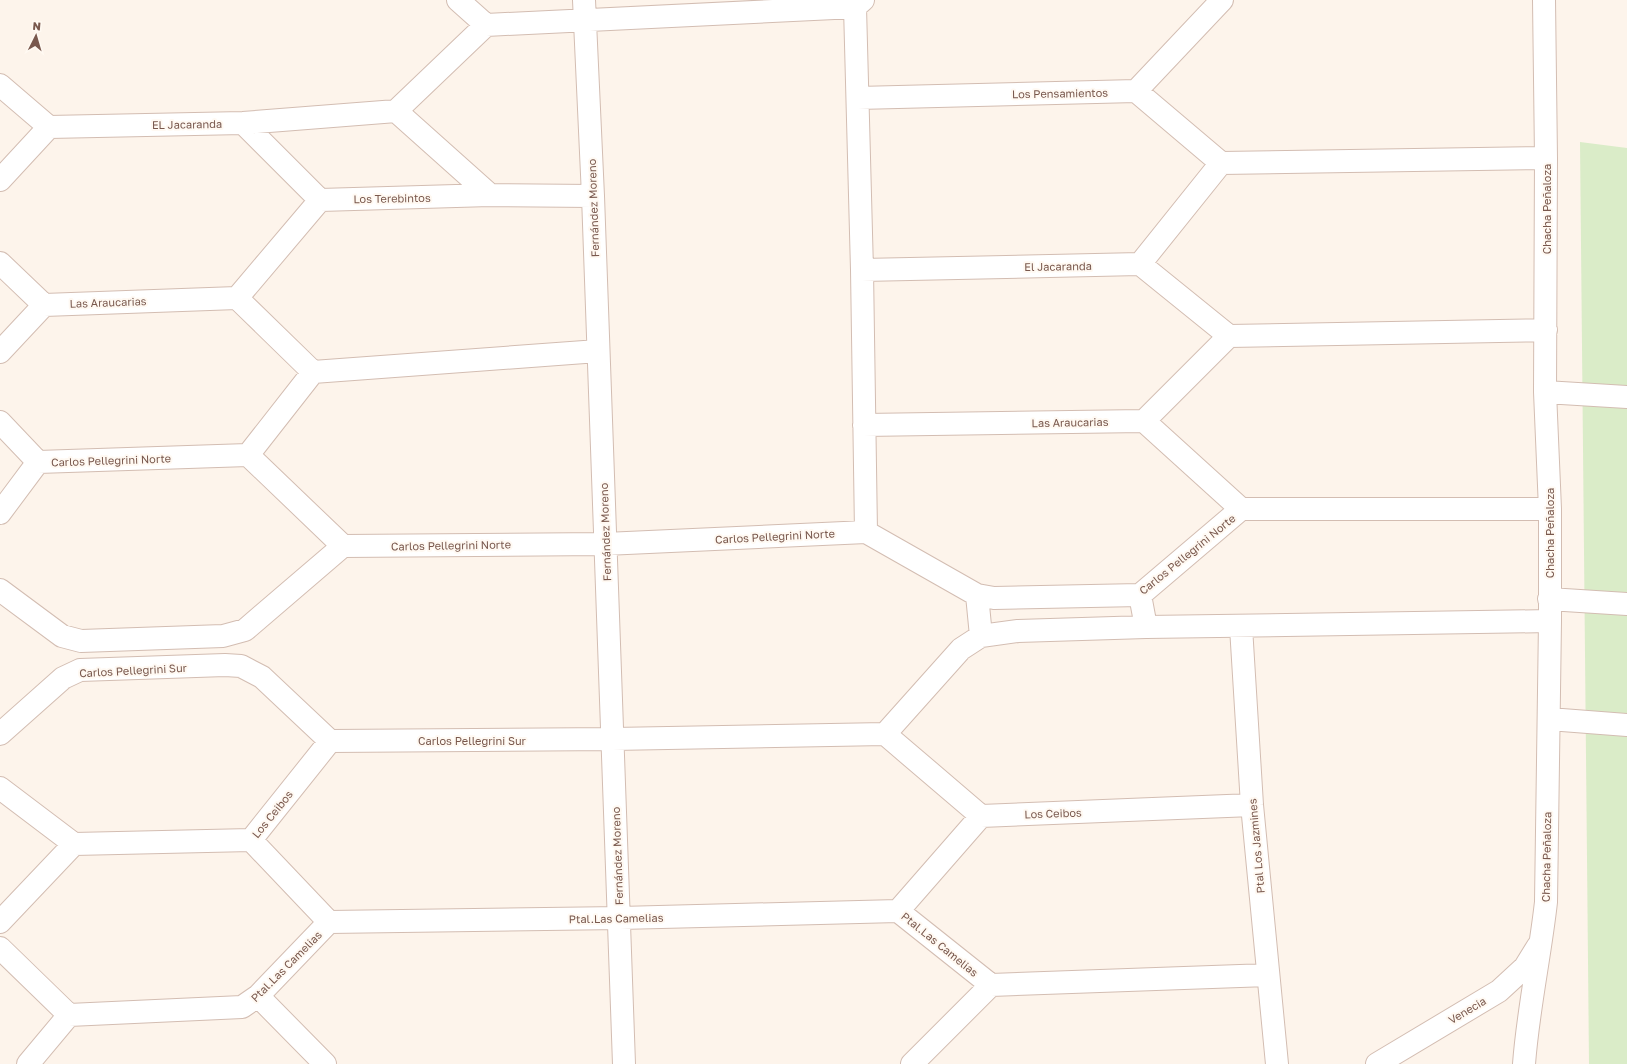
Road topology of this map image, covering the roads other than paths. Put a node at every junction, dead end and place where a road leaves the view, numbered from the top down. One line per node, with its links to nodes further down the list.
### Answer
1 (458, 0): 6 (street)
2 (1222, 0): 8 (street)
3 (1544, 0): 13 (street, Chacha Peñaloza)
4 (859, 4): 5 (street); 9 (street)
5 (584, 11): 6 (street); 17 (street, Fernández Moreno)
6 (486, 25): 10 (street)
7 (0, 85): 12 (street)
8 (1136, 91): 9 (street, Los Pensamientos); 14 (street)
9 (858, 98): 21 (street)
10 (396, 111): 11 (street, EL Jacaranda); 16 (street)
11 (243, 123): 12 (street, EL Jacaranda); 18 (street)
12 (49, 127): 15 (street)
13 (1546, 158): 14 (street); 24 (street, Chacha Peñaloza)
14 (1221, 163): 20 (street)
15 (0, 180)
16 (490, 196): 17 (street, Los Terebintos); 18 (street, Los Terebintos)
17 (593, 196): 26 (street, Fernández Moreno)
18 (320, 200): 22 (street)
19 (0, 263): 23 (street)
20 (1140, 264): 21 (street, El Jacaranda); 25 (street)
21 (862, 270): 33 (street)
22 (237, 298): 23 (street, Las Araucarias); 28 (street)
23 (44, 305): 27 (street)
24 (1546, 330): 25 (street); 29 (street, Chacha Peñaloza)
25 (1228, 336): 31 (street)
26 (598, 351): 28 (street); 40 (street, Fernández Moreno)
27 (0, 352)
28 (314, 372): 34 (street)
29 (1545, 392): 30 (street); 37 (street, Chacha Peñaloza)
30 (1627, 397)
31 (1144, 421): 33 (street, Las Araucarias); 36 (street)
32 (0, 422): 35 (street)
33 (864, 426): 39 (street)
34 (248, 455): 35 (street, Carlos Pellegrini Norte); 41 (street)
35 (38, 462): 38 (street, Carlos Pellegrini Norte)
36 (1242, 509): 37 (street, Carlos Pellegrini Norte); 44 (street, Carlos Pellegrini Norte)
37 (1550, 509): 45 (street, Chacha Peñaloza)
38 (0, 513)
39 (866, 532): 40 (street, Carlos Pellegrini Norte); 43 (street, Carlos Pellegrini Norte)
40 (605, 544): 41 (street, Carlos Pellegrini Norte); 59 (street, Fernández Moreno)
41 (343, 546): 50 (street)
42 (0, 590): 52 (street)
43 (977, 595): 44 (street, Carlos Pellegrini Norte); 51 (street)
44 (1140, 595): 48 (street)
45 (1549, 598): 46 (street); 47 (street, Chacha Peñaloza)
46 (1627, 604)
47 (1550, 621): 49 (street); 55 (street, Chacha Peñaloza)
48 (1146, 627): 49 (street); 51 (street)
49 (1241, 627): 62 (street, Ptal Los Jazmines)
50 (234, 633): 52 (street); 53 (street)
51 (981, 636): 58 (street)
52 (81, 641): 54 (street)
53 (241, 666): 54 (street, Carlos Pellegrini Sur); 60 (street, Carlos Pellegrini Sur)
54 (80, 670): 57 (street, Carlos Pellegrini Sur)
55 (1549, 719): 56 (street); 70 (street, Chacha Peñaloza)
56 (1627, 724)
57 (0, 734)
58 (885, 734): 59 (street, Carlos Pellegrini Sur); 63 (street)
59 (613, 739): 60 (street, Carlos Pellegrini Sur); 67 (street, Fernández Moreno)
60 (330, 741): 64 (street, Los Ceibos)
61 (0, 788): 65 (street)
62 (1252, 805): 63 (street, Los Ceibos); 72 (street, Ptal Los Jazmines)
63 (981, 816): 66 (street)
64 (251, 840): 65 (street, Los Ceibos); 69 (street)
65 (74, 844): 68 (street)
66 (898, 911): 67 (street, Ptal.Las Camelias); 73 (street, Ptal.Las Camelias)
67 (620, 918): 69 (street, Ptal.Las Camelias); 78 (street, Fernández Moreno)
68 (0, 922)
69 (329, 922): 74 (street, Ptal.Las Camelias)
70 (1542, 940): 81 (street, Venecia); 82 (street, Chacha Peñaloza)
71 (0, 948): 75 (street)
72 (1268, 975): 73 (street); 80 (street, Ptal Los Jazmines)
73 (991, 985): 79 (street)
74 (258, 996): 75 (street, Ptal.Las Camelias); 77 (street)
75 (69, 1015): 76 (street)
76 (28, 1064)
77 (325, 1064)
78 (624, 1064)
79 (912, 1064)
80 (1277, 1064)
81 (1377, 1064)
82 (1524, 1064)

